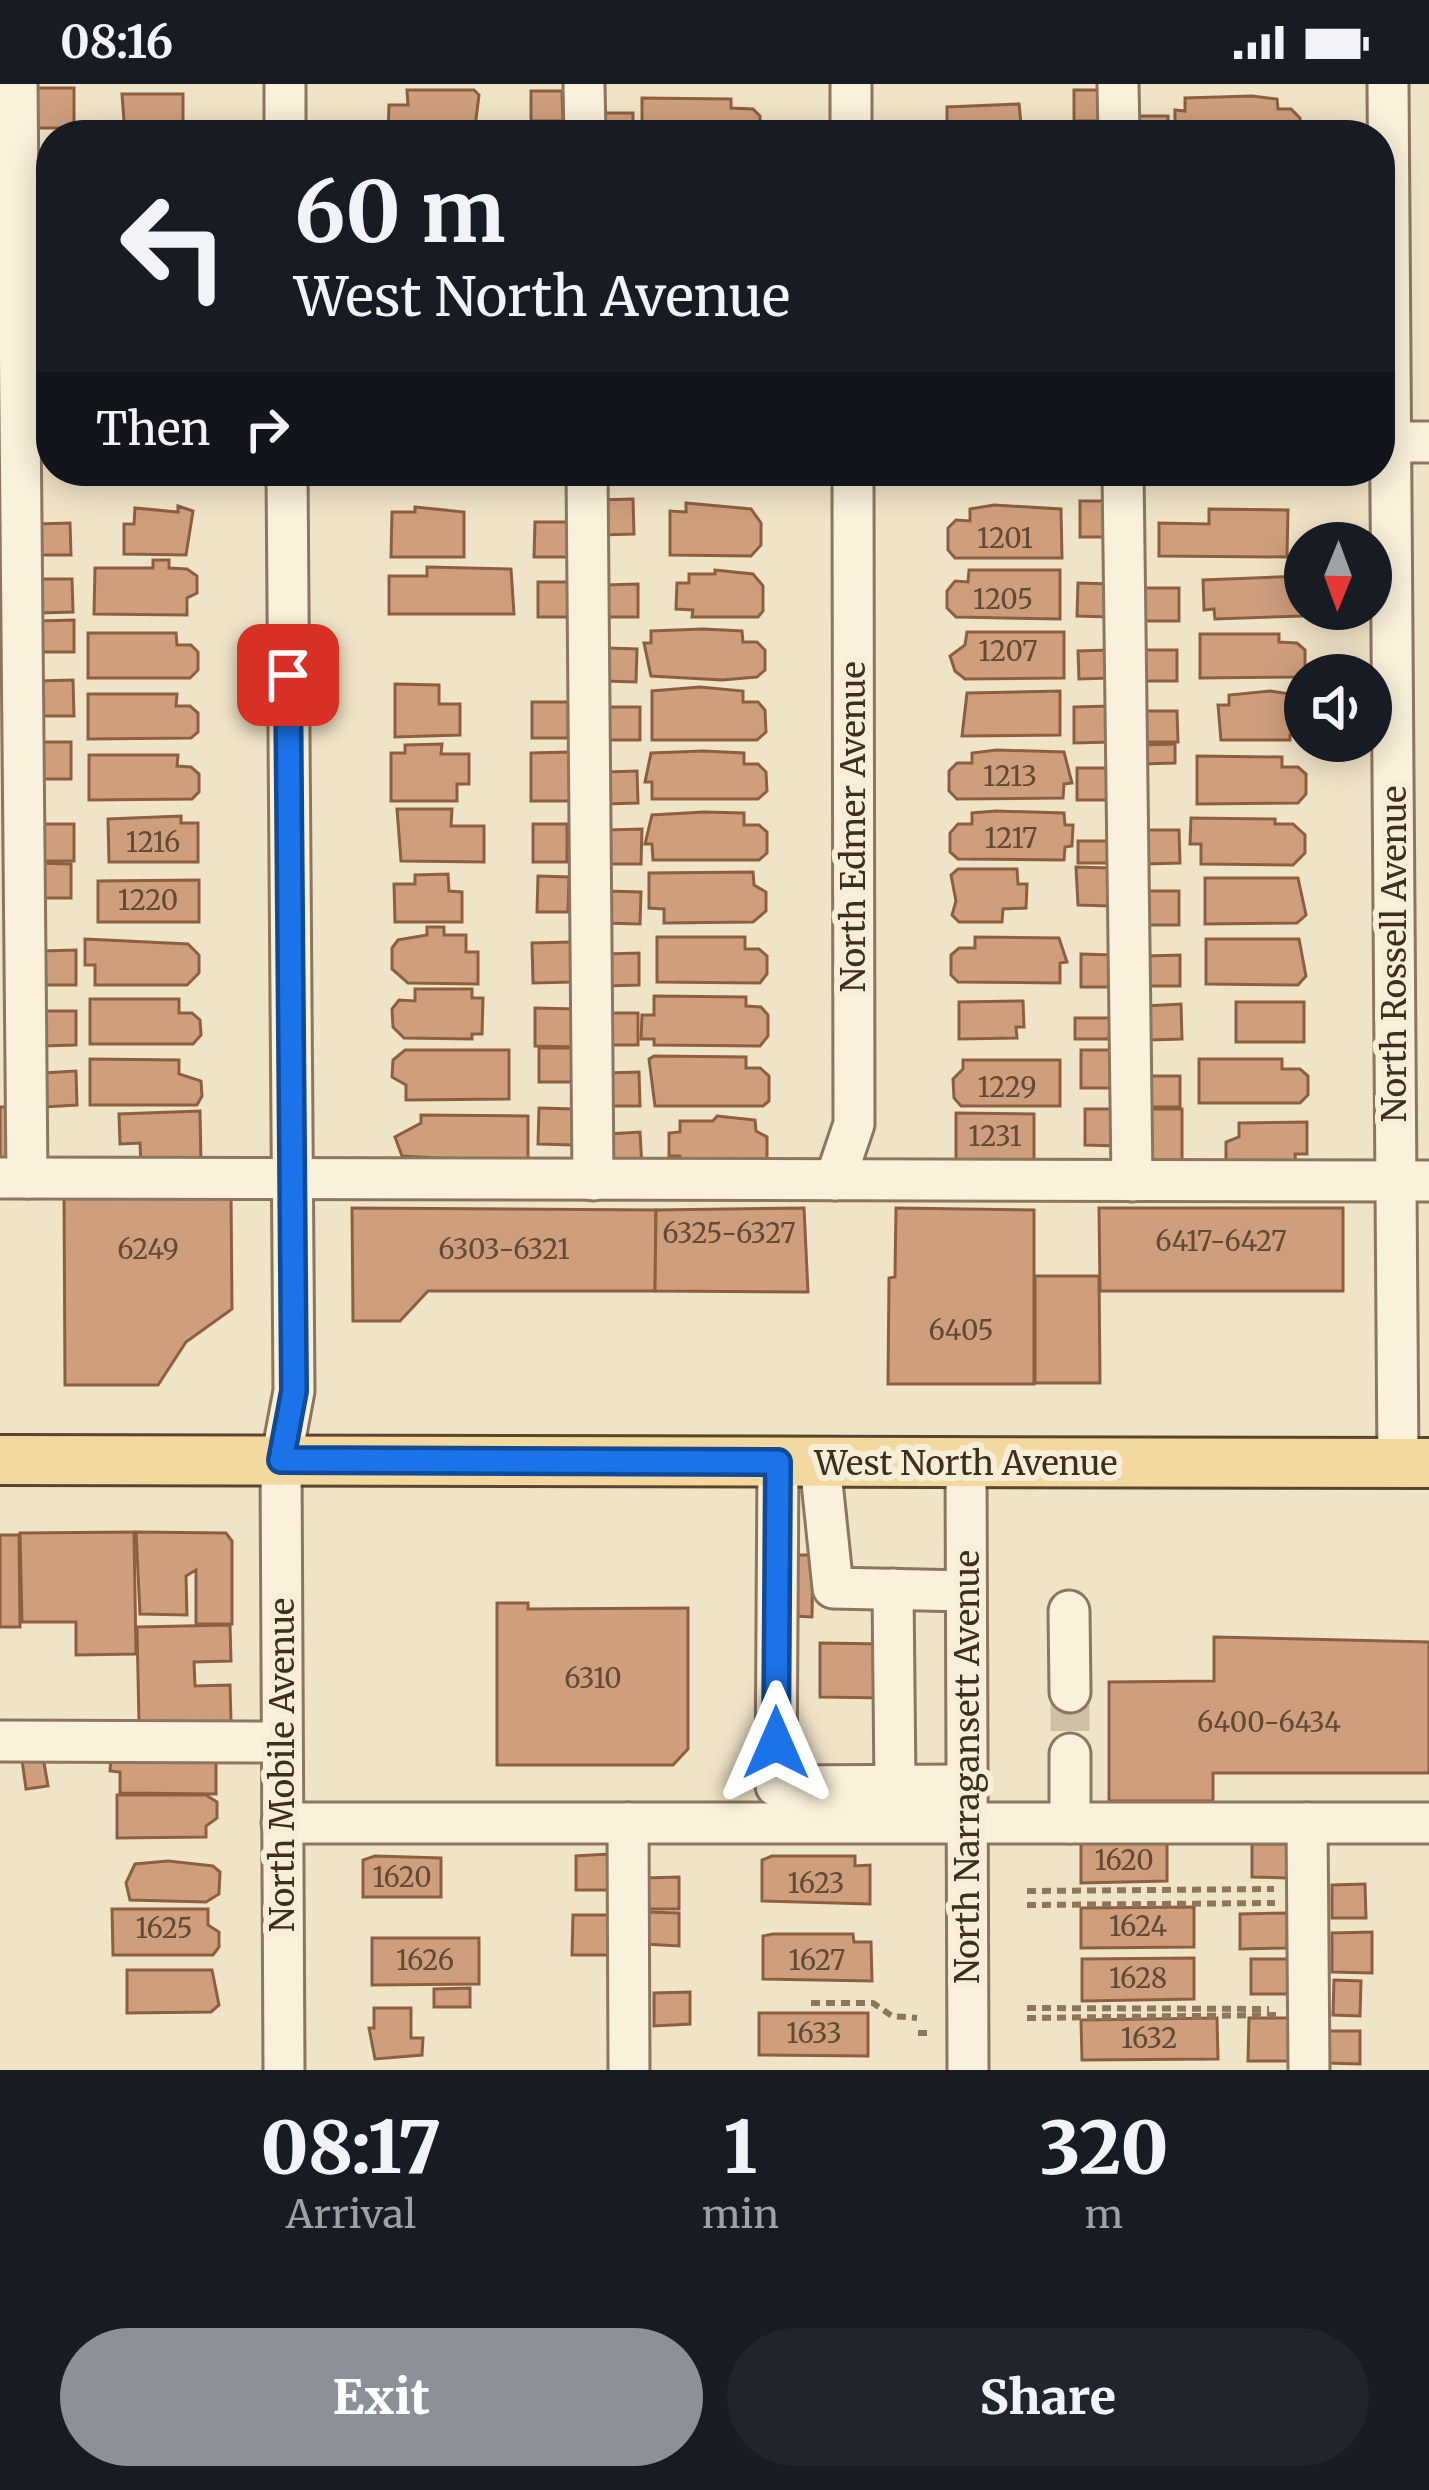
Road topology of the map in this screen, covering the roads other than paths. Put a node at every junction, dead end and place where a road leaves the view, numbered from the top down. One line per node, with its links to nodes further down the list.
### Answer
1 (17, 84): 13 (street)
2 (285, 84): 7 (street)
3 (584, 84): 8 (street)
4 (851, 84): 9 (street)
5 (1118, 84): 10 (street)
6 (1388, 84): 11 (street, North Rossell Avenue)
7 (285, 120)
8 (585, 120)
9 (851, 120)
10 (1119, 120)
11 (1389, 120)
12 (1395, 293): 14 (street, North Rossell Avenue)
13 (24, 441): 19 (street)
14 (1400, 442): 24 (street, North Rossell Avenue)
15 (287, 486): 20 (street, North Mobile Avenue)
16 (587, 486): 21 (street)
17 (854, 486): 22 (street, North Edmer Avenue)
18 (1123, 486): 23 (street)
19 (13, 1178): 20 (street)
20 (291, 1179): 21 (street); 26 (street, North Mobile Avenue)
21 (593, 1180): 22 (street)
22 (835, 1180): 23 (street)
23 (1132, 1181): 24 (street)
24 (1412, 1181): 29 (street, North Rossell Avenue)
25 (0, 1460): 26 (main road, West North Avenue)
26 (281, 1460): 27 (main road, West North Avenue); 35 (street, North Mobile Avenue)
27 (799, 1462): 28 (main road, West North Avenue); 30 (street); 37 (street)
28 (966, 1463): 29 (main road, West North Avenue); 31 (street, North Narragansett Avenue)
29 (1414, 1463)
30 (893, 1589): 31 (street); 37 (street)
31 (966, 1591): 38 (street, North Narragansett Avenue)
32 (1069, 1611): 33 (street)
33 (1070, 1692)
34 (0, 1741): 35 (street)
35 (281, 1742): 41 (street, North Mobile Avenue)
36 (1070, 1754): 40 (street)
37 (896, 1785): 38 (street)
38 (966, 1804): 39 (street); 40 (street); 46 (street, North Narragansett Avenue)
39 (628, 1822): 41 (street); 45 (street)
40 (1070, 1822): 42 (street)
41 (281, 1823): 44 (street, North Mobile Avenue)
42 (1307, 1823): 43 (street); 47 (street)
43 (1429, 1823)
44 (284, 2070)
45 (628, 2070)
46 (968, 2070)
47 (1309, 2070)

